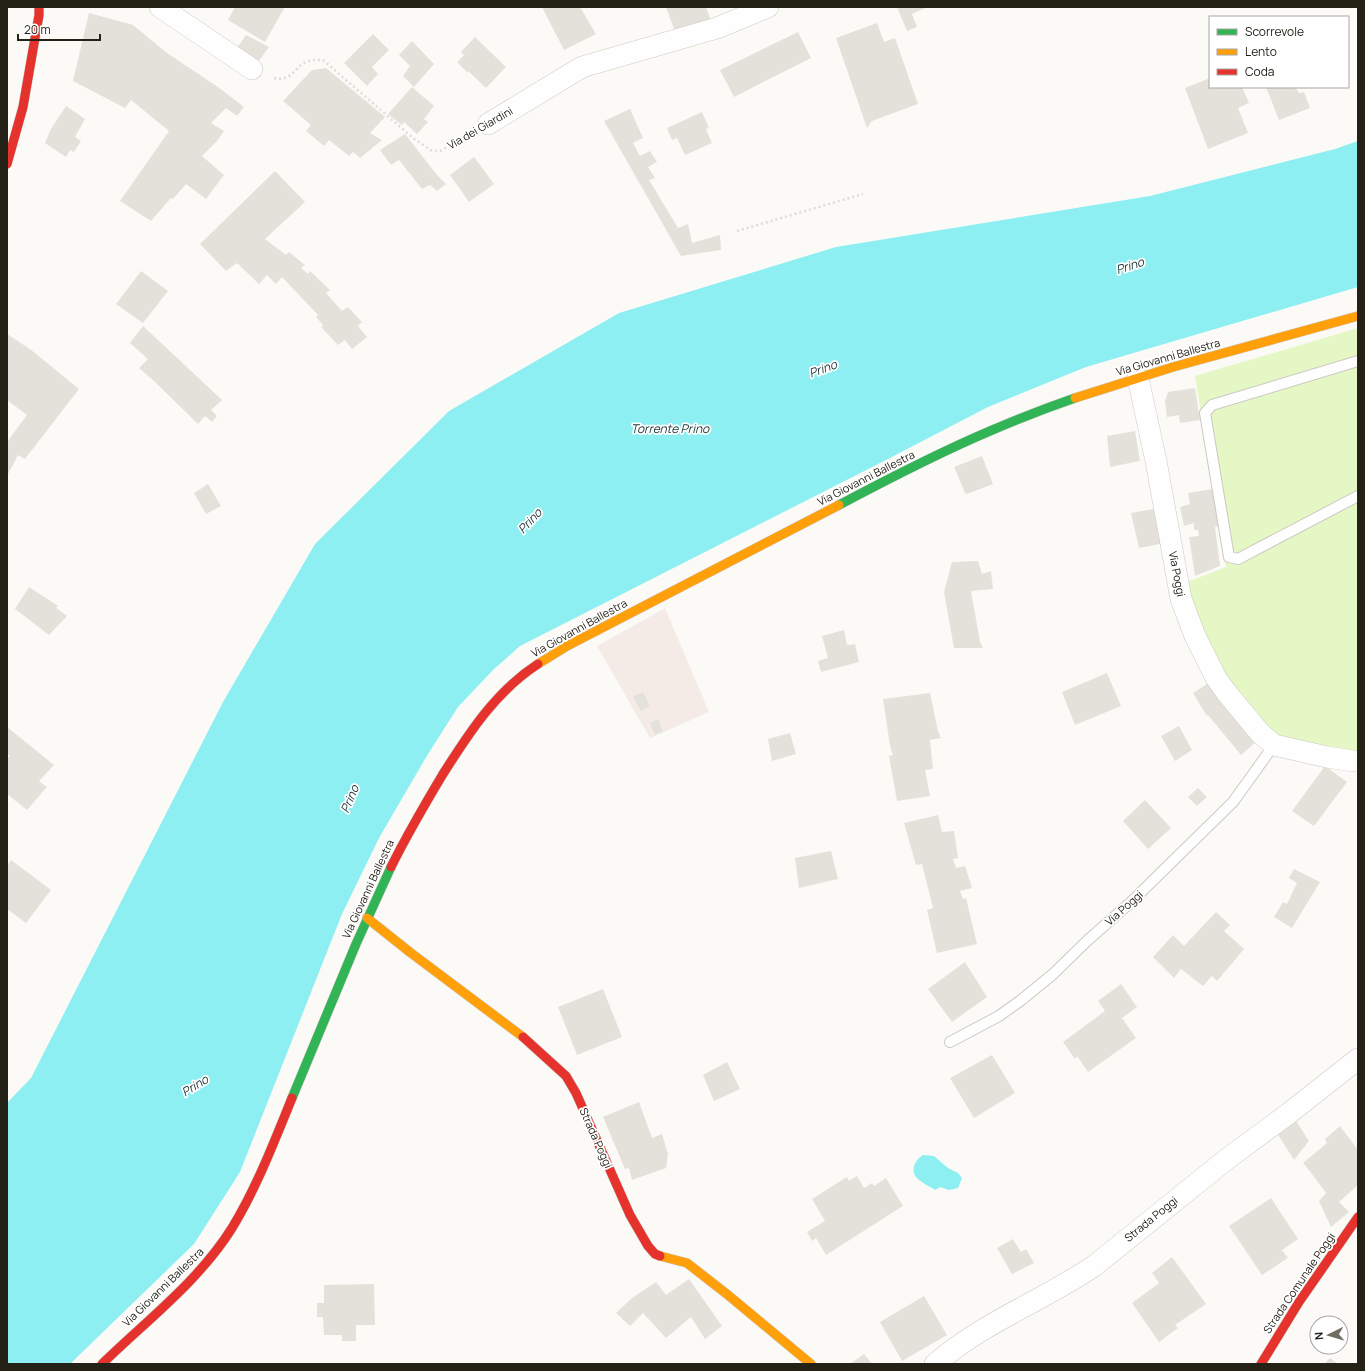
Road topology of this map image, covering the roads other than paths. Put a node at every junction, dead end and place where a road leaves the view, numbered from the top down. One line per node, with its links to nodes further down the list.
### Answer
1 (39, 7): 6 (street)
2 (160, 7): 4 (street)
3 (768, 7): 5 (street, Via dei Giardini)
4 (252, 69)
5 (488, 124)
6 (7, 164)
7 (1358, 316): 9 (street, Via Giovanni Ballestra)
8 (1358, 362): 10 (lane)
9 (1138, 378): 11 (street, Via Poggi); 13 (street, Via Giovanni Ballestra)
10 (1358, 496)
11 (1274, 745): 12 (street); 14 (lane, Via Poggi)
12 (1353, 761)
13 (367, 918): 17 (street, Via Giovanni Ballestra); 18 (street, Strada Poggi)
14 (950, 1042)
15 (1358, 1059): 19 (street, Strada Poggi)
16 (1358, 1217): 20 (street, Strada Comunale Poggi)
17 (102, 1364)
18 (811, 1364)
19 (936, 1364)
20 (1262, 1364)

